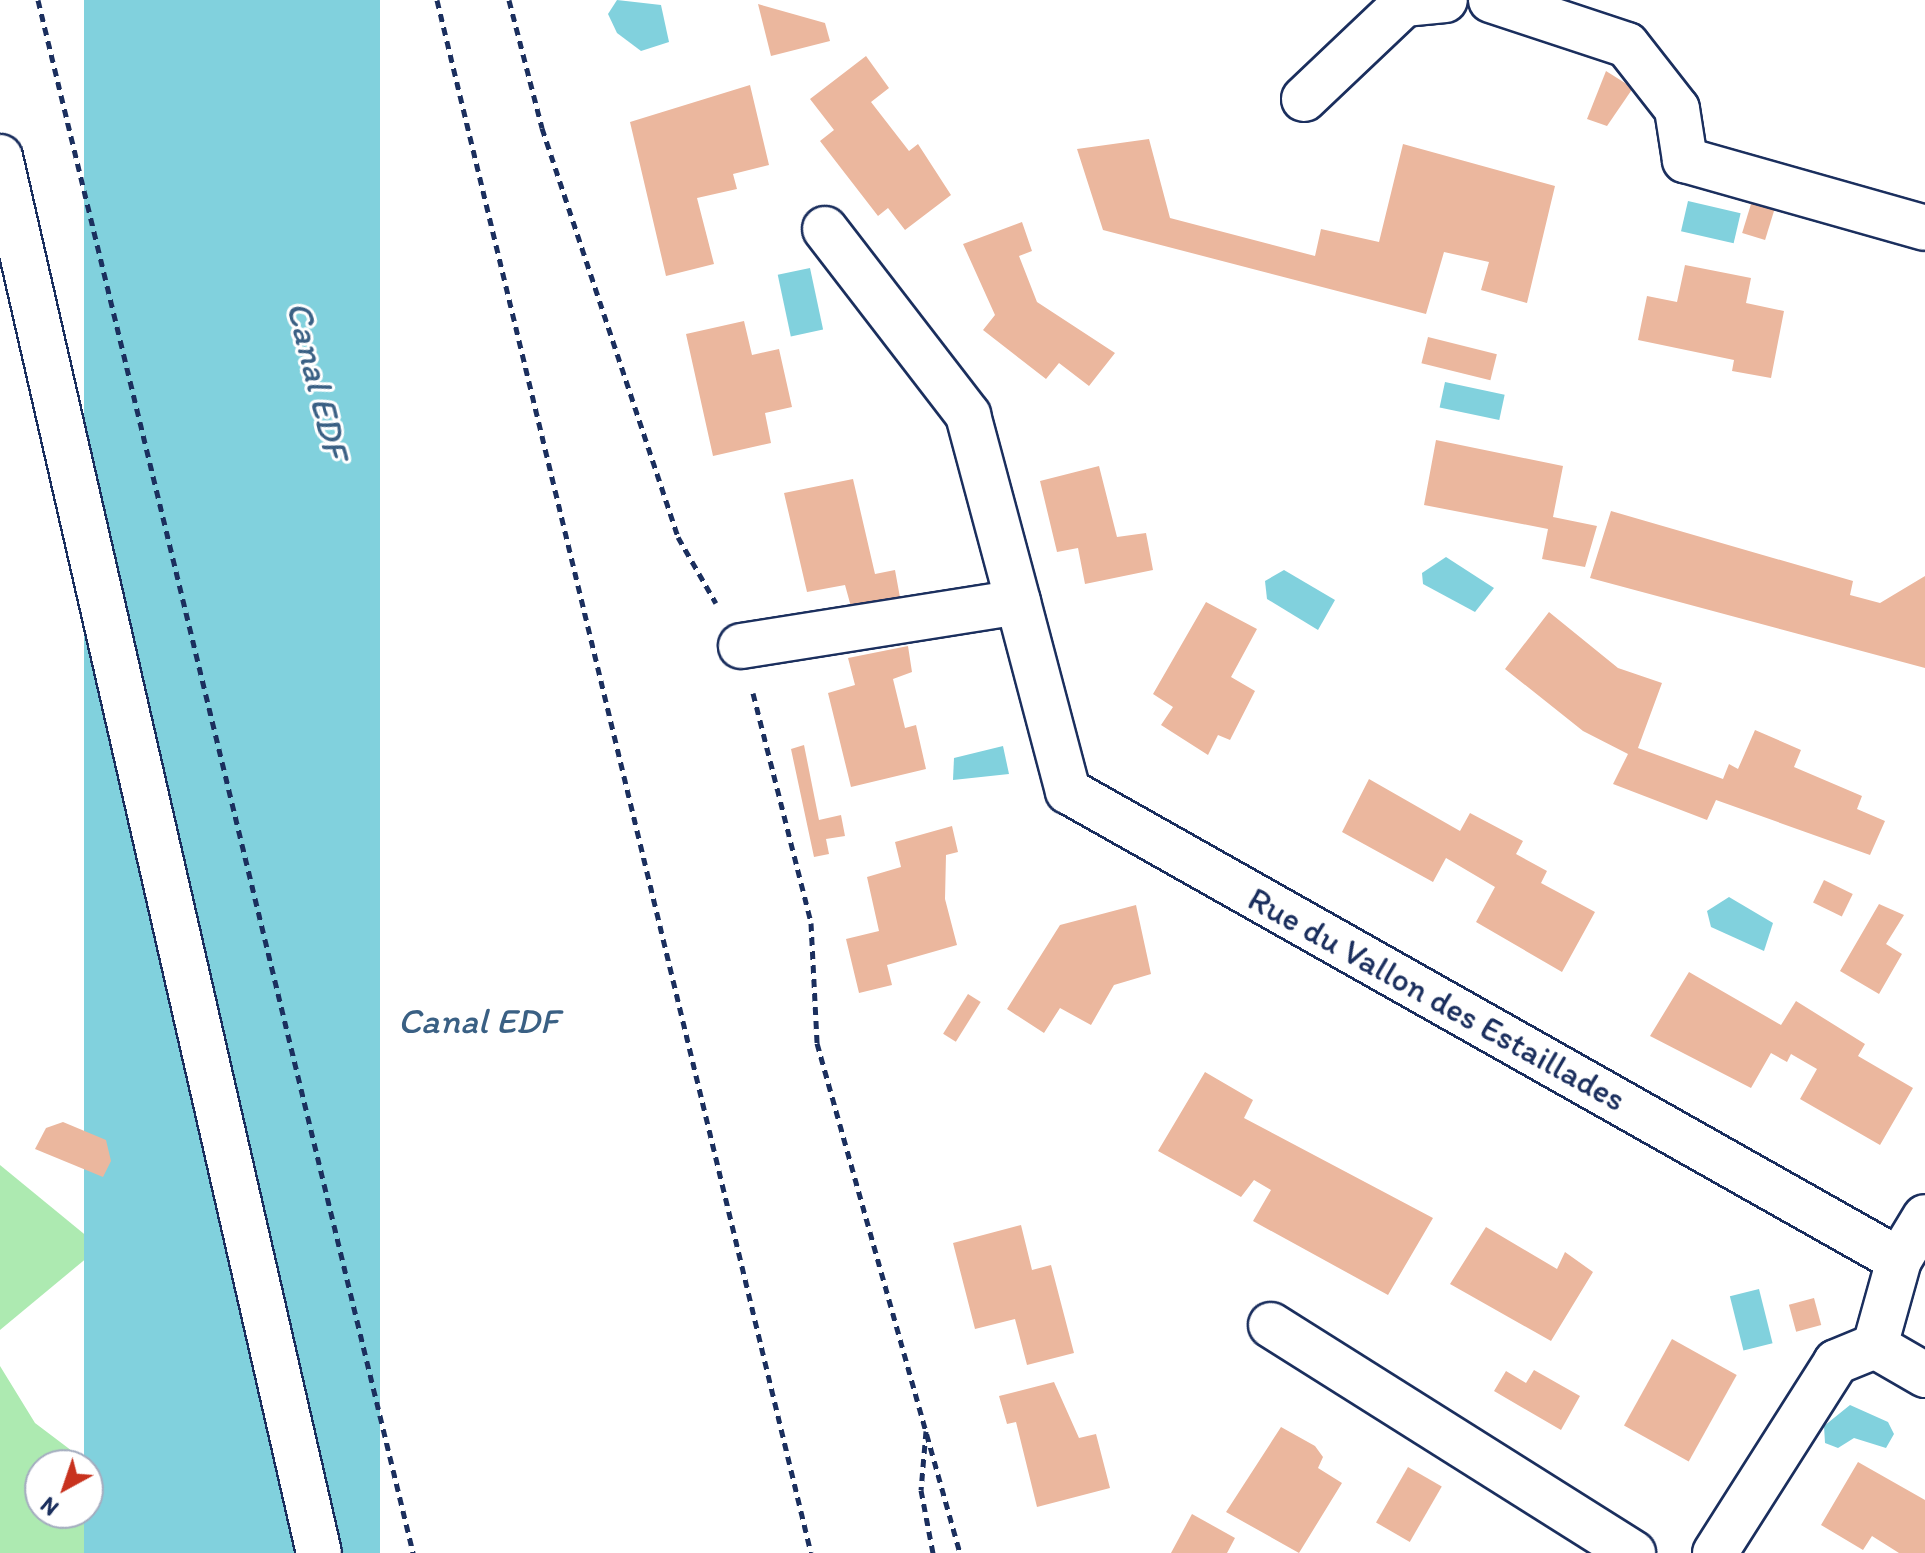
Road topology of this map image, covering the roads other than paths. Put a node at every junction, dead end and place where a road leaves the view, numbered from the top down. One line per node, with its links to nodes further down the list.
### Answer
1 (1445, 0): 3 (street)
2 (1491, 0): 5 (street)
3 (1304, 99)
4 (0, 157): 14 (street)
5 (1925, 228)
6 (825, 229): 7 (street, Rue du Vallon des Estaillades)
7 (1018, 602): 8 (street); 10 (street, Rue du Vallon des Estaillades)
8 (741, 646)
9 (1925, 1217): 10 (street)
10 (1899, 1260): 12 (street)
11 (1271, 1325): 15 (street)
12 (1875, 1346): 13 (street); 16 (street)
13 (1925, 1375)
14 (319, 1553)
15 (1633, 1553)
16 (1715, 1553)

